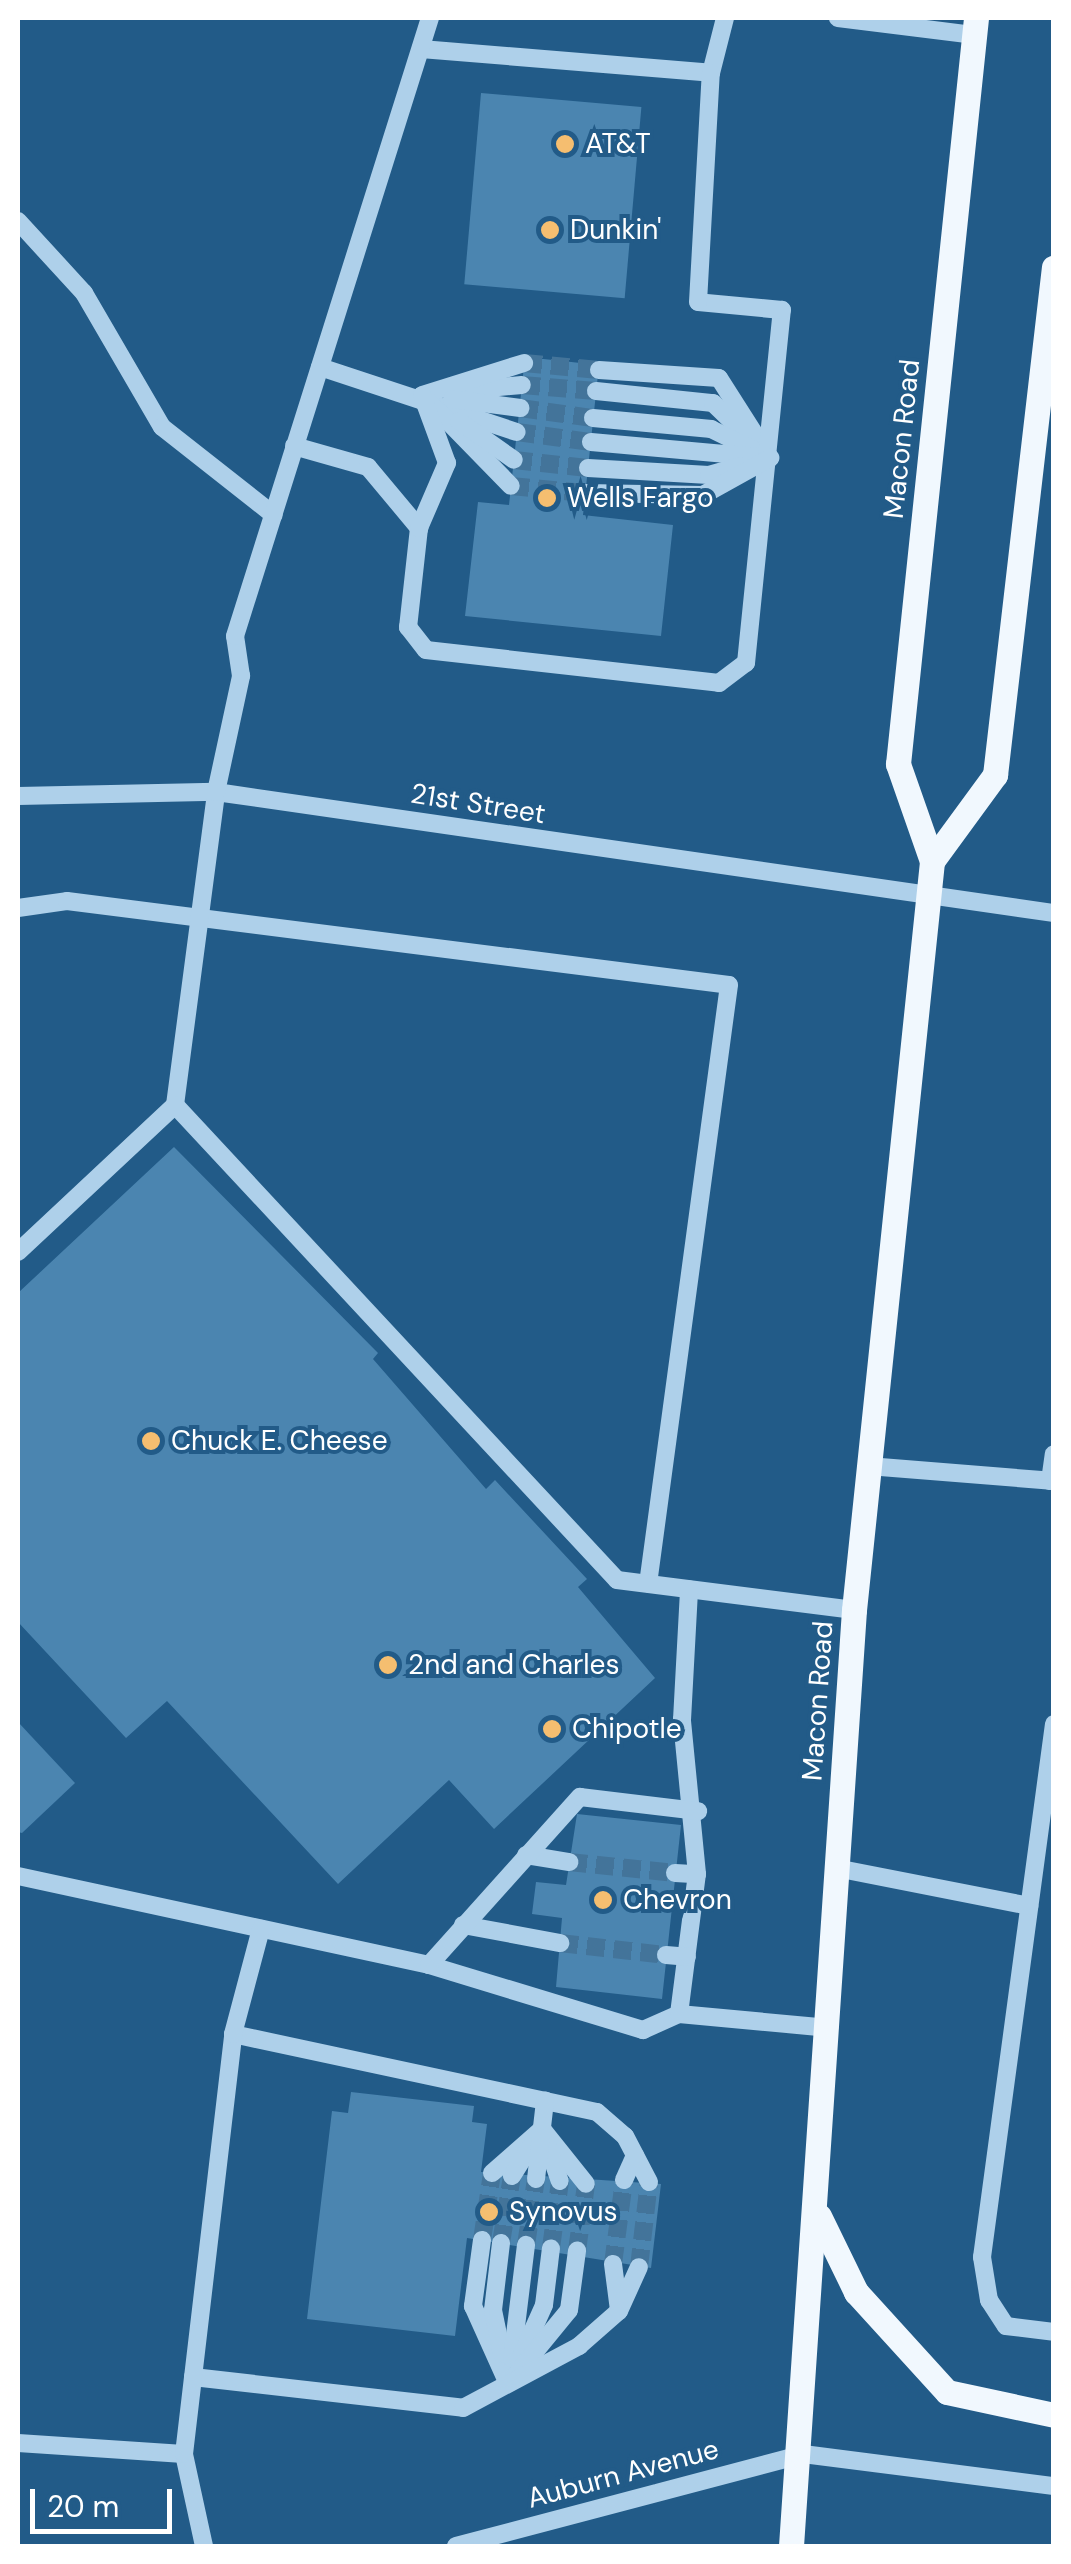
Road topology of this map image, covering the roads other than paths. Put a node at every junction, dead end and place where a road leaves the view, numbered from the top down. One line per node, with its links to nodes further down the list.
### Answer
1 (430, 18): 5 (street)
2 (724, 18): 6 (street)
3 (838, 18): 4 (street)
4 (976, 26): 30 (main road, Macon Road)
5 (421, 49): 6 (street); 10 (street)
6 (711, 73): 21 (street)
7 (18, 221): 26 (street)
8 (1054, 267): 12 (main road)
9 (524, 363): 15 (street)
10 (320, 367): 15 (street); 20 (street)
11 (599, 370): 21 (street)
12 (1047, 382): 30 (main road)
13 (522, 385): 15 (street)
14 (596, 391): 21 (street)
15 (422, 395): 16 (street); 18 (street); 22 (street); 24 (street); 27 (street)
16 (520, 408)
17 (594, 418): 21 (street)
18 (517, 432)
19 (591, 442): 21 (street)
20 (294, 446): 26 (street); 27 (street)
21 (770, 458): 23 (street); 25 (street); 27 (street)
22 (514, 460)
23 (588, 468)
24 (511, 486)
25 (585, 493)
26 (274, 515): 28 (street)
27 (419, 528)
28 (216, 792): 29 (street, 21st Street); 31 (street, 21st Street); 34 (street)
29 (18, 796)
30 (932, 861): 31 (main road, Macon Road)
31 (929, 897): 33 (street, 21st Street); 38 (main road, Macon Road)
32 (18, 908): 34 (street)
33 (1054, 913)
34 (204, 918): 35 (street); 40 (street)
35 (175, 1104): 36 (street); 40 (street)
36 (18, 1252)
37 (1054, 1454): 39 (street)
38 (868, 1466): 39 (street); 42 (main road, Macon Road)
39 (1052, 1481)
40 (648, 1584): 41 (street)
41 (689, 1589): 42 (street); 44 (street)
42 (854, 1610): 47 (main road, Macon Road)
43 (1054, 1724): 51 (street)
44 (698, 1811): 45 (street); 49 (street)
45 (526, 1856): 46 (street); 52 (street)
46 (569, 1862)
47 (836, 1868): 51 (street); 59 (main road, Macon Road)
48 (675, 1873): 49 (street)
49 (696, 1874): 56 (street)
50 (18, 1876): 53 (street)
51 (1029, 1906): 79 (street)
52 (462, 1925): 54 (street); 57 (street)
53 (260, 1929): 57 (street); 60 (street)
54 (560, 1944)
55 (666, 1955): 56 (street)
56 (688, 1956): 58 (street)
57 (430, 1965): 58 (street)
58 (679, 2014): 59 (street)
59 (829, 2028): 71 (main road, Macon Road)
60 (233, 2034): 61 (street); 80 (street)
61 (545, 2101): 62 (street); 63 (street)
62 (542, 2129): 64 (street); 65 (street); 66 (street); 68 (street); 70 (street)
63 (634, 2155): 67 (street); 69 (street)
64 (492, 2174)
65 (512, 2176)
66 (536, 2179)
67 (624, 2180)
68 (560, 2181)
69 (648, 2182)
70 (586, 2184)
71 (818, 2213): 82 (main road); 85 (main road, Macon Road)
72 (492, 2241): 81 (street)
73 (526, 2245): 81 (street)
74 (551, 2248): 81 (street)
75 (577, 2251): 81 (street)
76 (613, 2264): 78 (street)
77 (639, 2267): 78 (street)
78 (618, 2311): 81 (street)
79 (1054, 2332)
80 (193, 2377): 81 (street); 84 (street)
81 (508, 2384)
82 (1054, 2415)
83 (18, 2443): 84 (street)
84 (184, 2454): 87 (street)
85 (803, 2454): 86 (street); 88 (street, Auburn Avenue); 89 (main road, Macon Road)
86 (1054, 2486)
87 (204, 2546)
88 (457, 2546)
89 (791, 2546)

